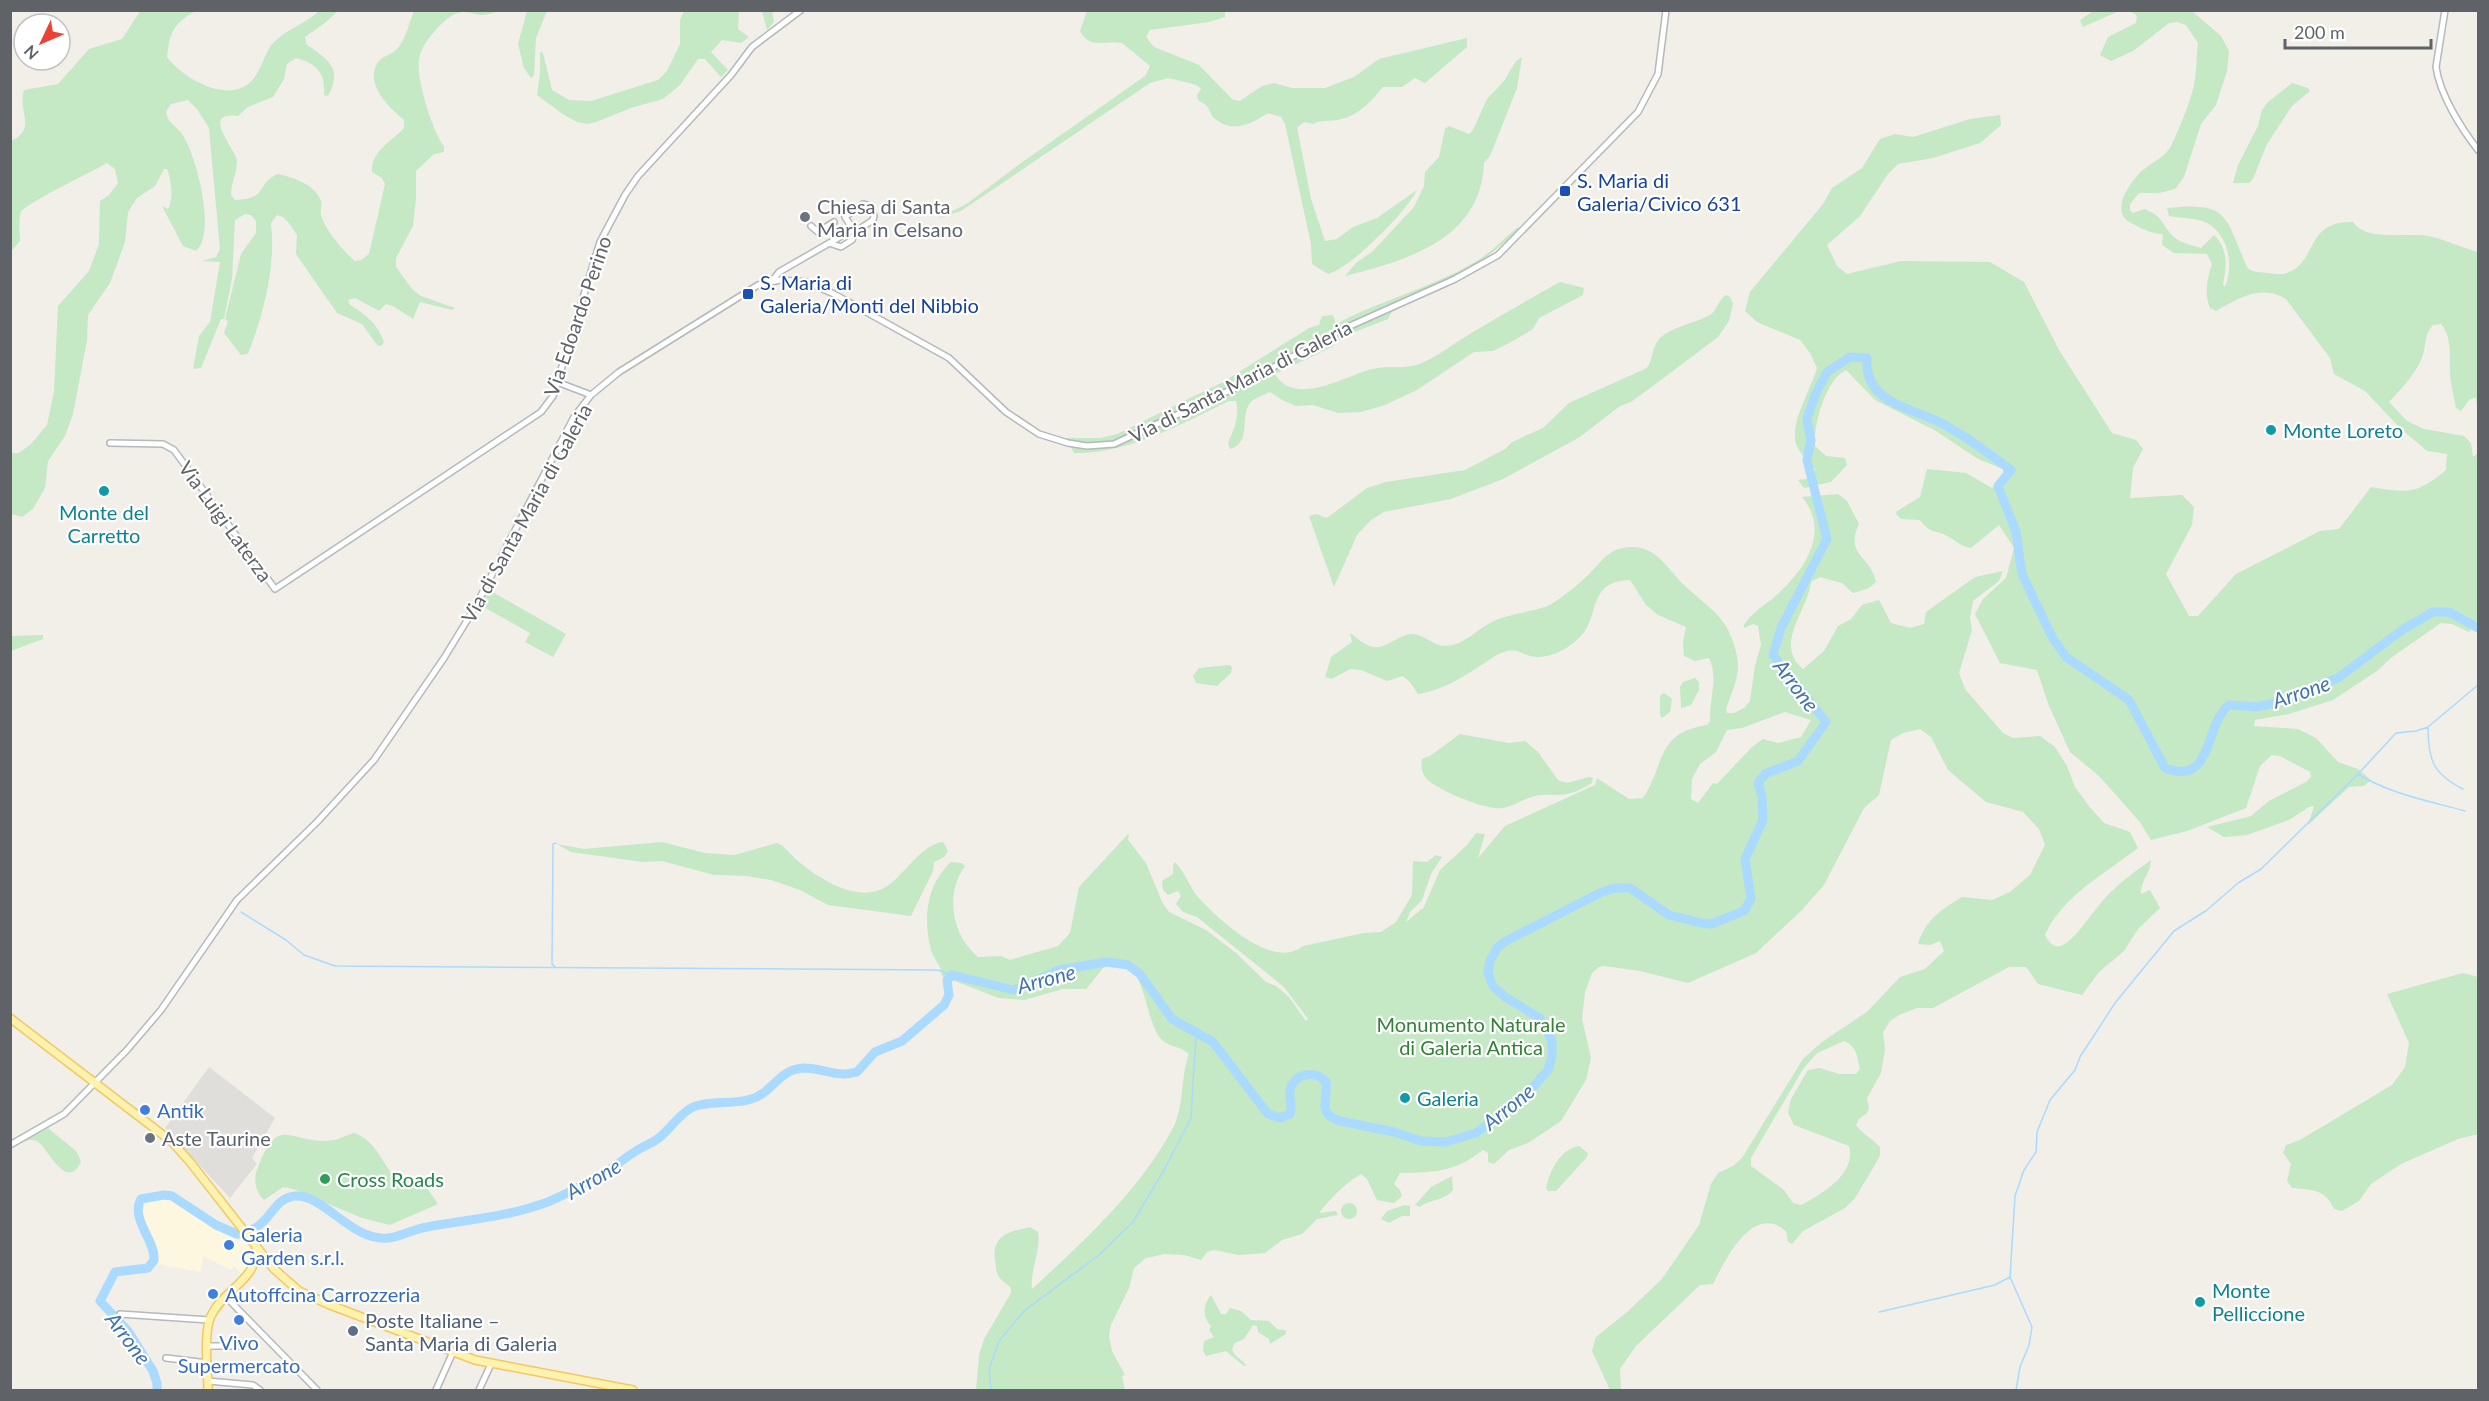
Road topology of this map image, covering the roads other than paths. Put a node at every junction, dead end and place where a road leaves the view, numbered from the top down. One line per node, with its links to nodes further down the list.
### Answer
1 (801, 10): 10 (street, Via Edoardo Perino)
2 (1666, 10): 9 (street, Via di Santa Maria di Galeria)
3 (2445, 10): 4 (street)
4 (2478, 150)
5 (845, 217): 6 (street); 7 (street); 7 (street)
6 (811, 226)
7 (853, 231): 8 (street); 8 (street)
8 (829, 243): 9 (street)
9 (772, 281): 11 (street, Via di Santa Maria di Galeria)
10 (557, 382): 11 (street); 13 (street, Via Edoardo Perino)
11 (591, 394): 15 (street, Via di Santa Maria di Galeria)
12 (110, 443): 13 (street, Via Luigi Laterza)
13 (275, 589)
14 (10, 1018): 15 (main road)
15 (93, 1083): 16 (street, Via di Santa Maria di Galeria); 17 (main road)
16 (10, 1145)
17 (253, 1243): 18 (main road); 19 (main road)
18 (263, 1257): 19 (main road); 20 (main road)
19 (255, 1266): 20 (main road); 21 (main road)
20 (274, 1269): 26 (main road)
21 (226, 1297): 23 (main road); 33 (street)
22 (120, 1314): 23 (street)
23 (209, 1320): 24 (main road)
24 (208, 1346): 25 (street); 28 (main road)
25 (242, 1346)
26 (453, 1352): 29 (main road); 34 (street)
27 (166, 1358): 28 (street)
28 (208, 1363): 30 (main road)
29 (491, 1364): 35 (street); 36 (main road)
30 (208, 1381): 31 (main road); 32 (street)
31 (208, 1390)
32 (260, 1390)
33 (317, 1390)
34 (436, 1390)
35 (479, 1390)
36 (633, 1390)

